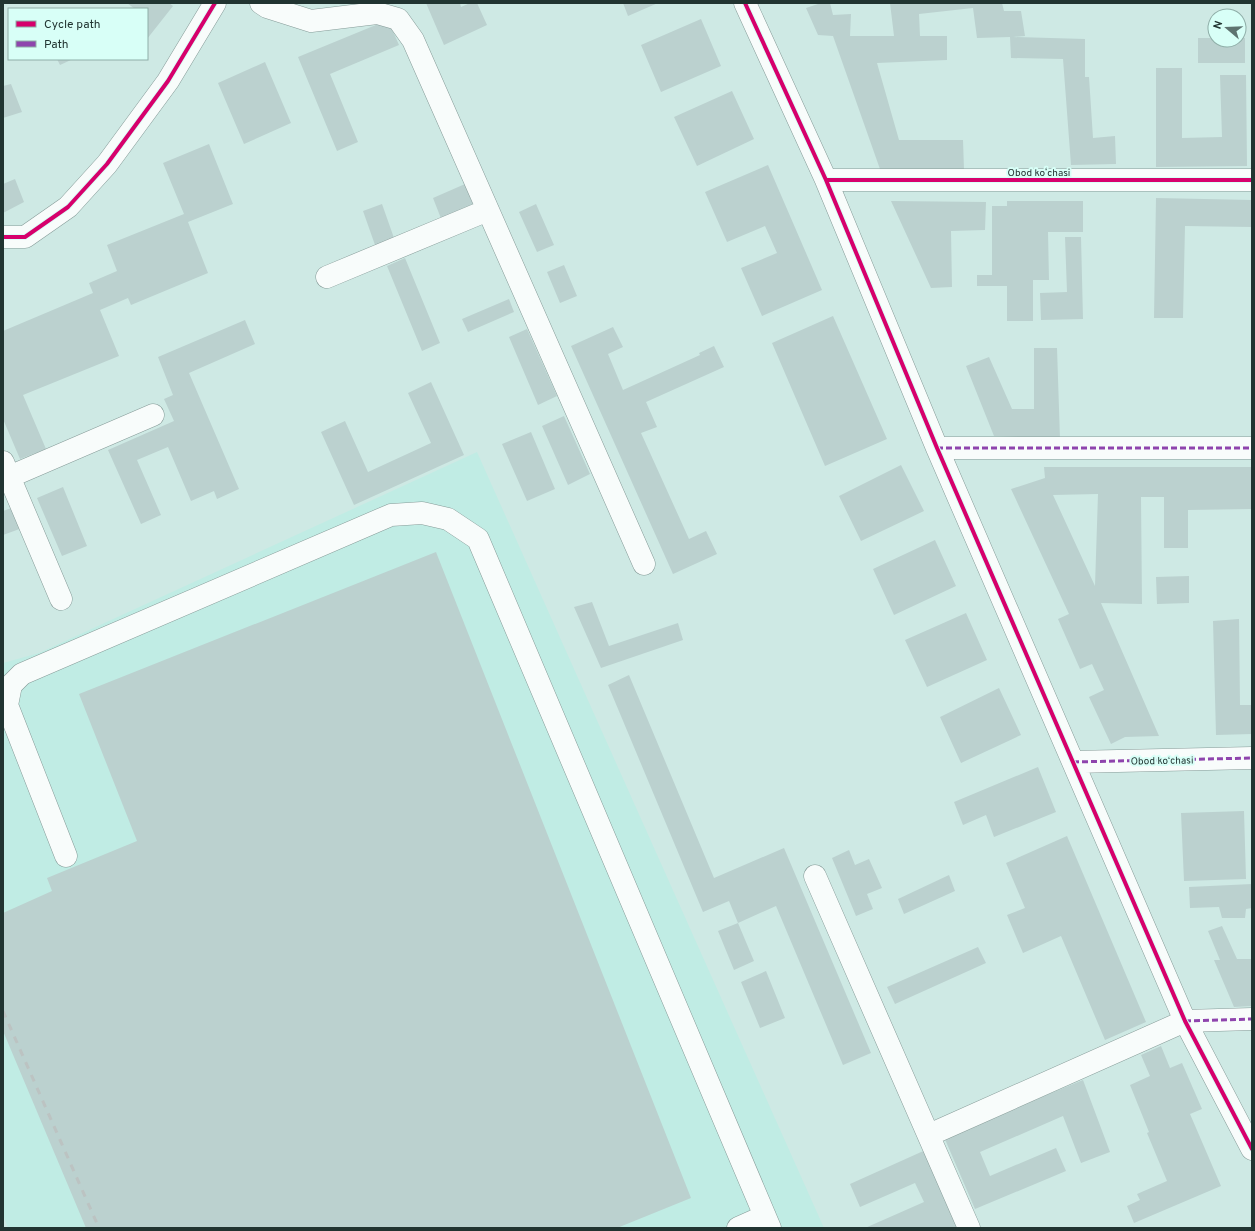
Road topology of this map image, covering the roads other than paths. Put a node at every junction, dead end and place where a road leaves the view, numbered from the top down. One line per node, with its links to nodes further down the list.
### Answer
1 (215, 3): 7 (street)
2 (261, 3): 6 (street)
3 (745, 3): 4 (street)
4 (826, 180): 5 (street, Obod koʻchasi); 10 (street)
5 (1252, 180)
6 (488, 210): 8 (street); 13 (street)
7 (3, 237)
8 (327, 277)
9 (153, 415): 12 (street)
10 (937, 448): 11 (street); 16 (street)
11 (1252, 448)
12 (8, 484): 14 (street)
13 (644, 564)
14 (61, 599)
15 (1252, 758): 16 (street, Obod koʻchasi)
16 (1073, 762): 20 (street)
17 (66, 856): 23 (street)
18 (816, 876): 21 (street)
19 (1252, 1019): 20 (street)
20 (1185, 1021): 21 (street); 22 (street)
21 (928, 1135): 25 (street)
22 (1252, 1149)
23 (768, 1222): 24 (street)
24 (738, 1228)
25 (969, 1228)

